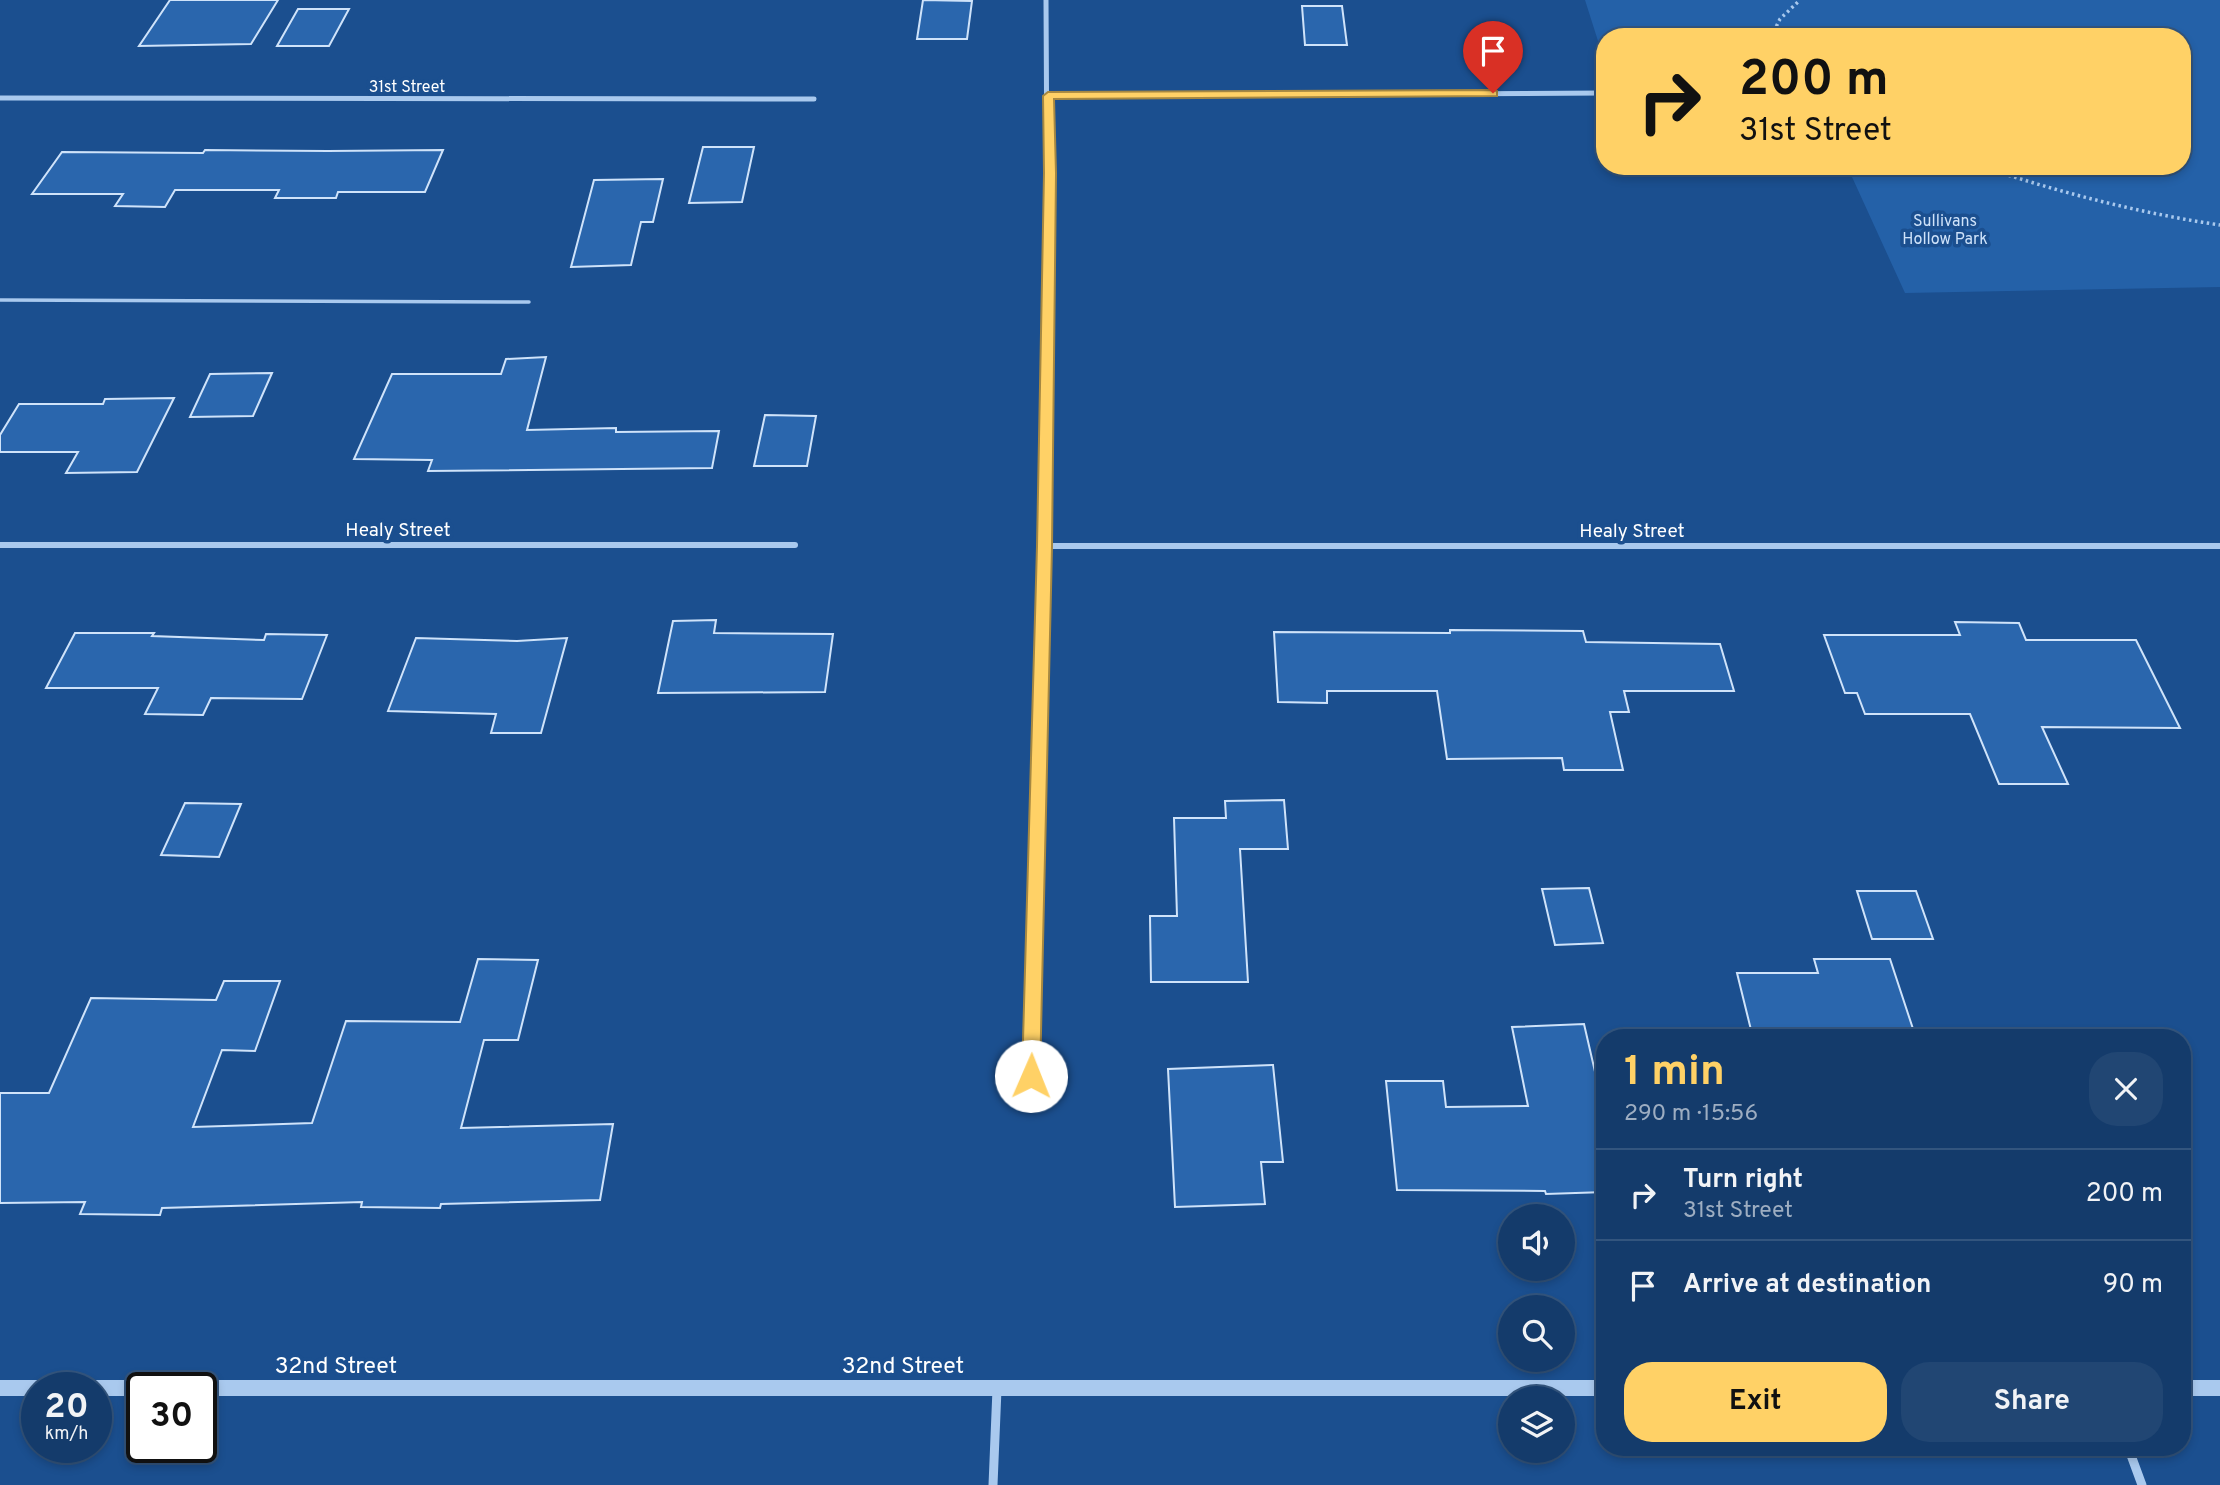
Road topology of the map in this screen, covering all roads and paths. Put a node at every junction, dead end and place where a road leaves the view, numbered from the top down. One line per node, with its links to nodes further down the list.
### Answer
1 (1046, 0): 5 (street)
2 (1800, 0): 3 (path)
3 (1776, 28)
4 (1596, 93): 5 (street)
5 (1048, 96): 14 (street)
6 (0, 98): 7 (street, 31st Street)
7 (814, 99)
8 (2007, 175): 9 (path)
9 (2220, 225)
10 (0, 300): 11 (lane)
11 (529, 302)
12 (0, 545): 13 (street, Healy Street)
13 (795, 545)
14 (1045, 546): 15 (street, Healy Street); 16 (street)
15 (2220, 546)
16 (1031, 1076)
17 (0, 1388): 18 (street)
18 (21, 1388)
19 (217, 1388): 20 (street, 32nd Street)
20 (997, 1388): 21 (street, 32nd Street); 25 (street)
21 (1596, 1388)
22 (2191, 1388): 23 (street)
23 (2220, 1388)
24 (2131, 1456): 26 (street)
25 (993, 1485)
26 (2142, 1485)

